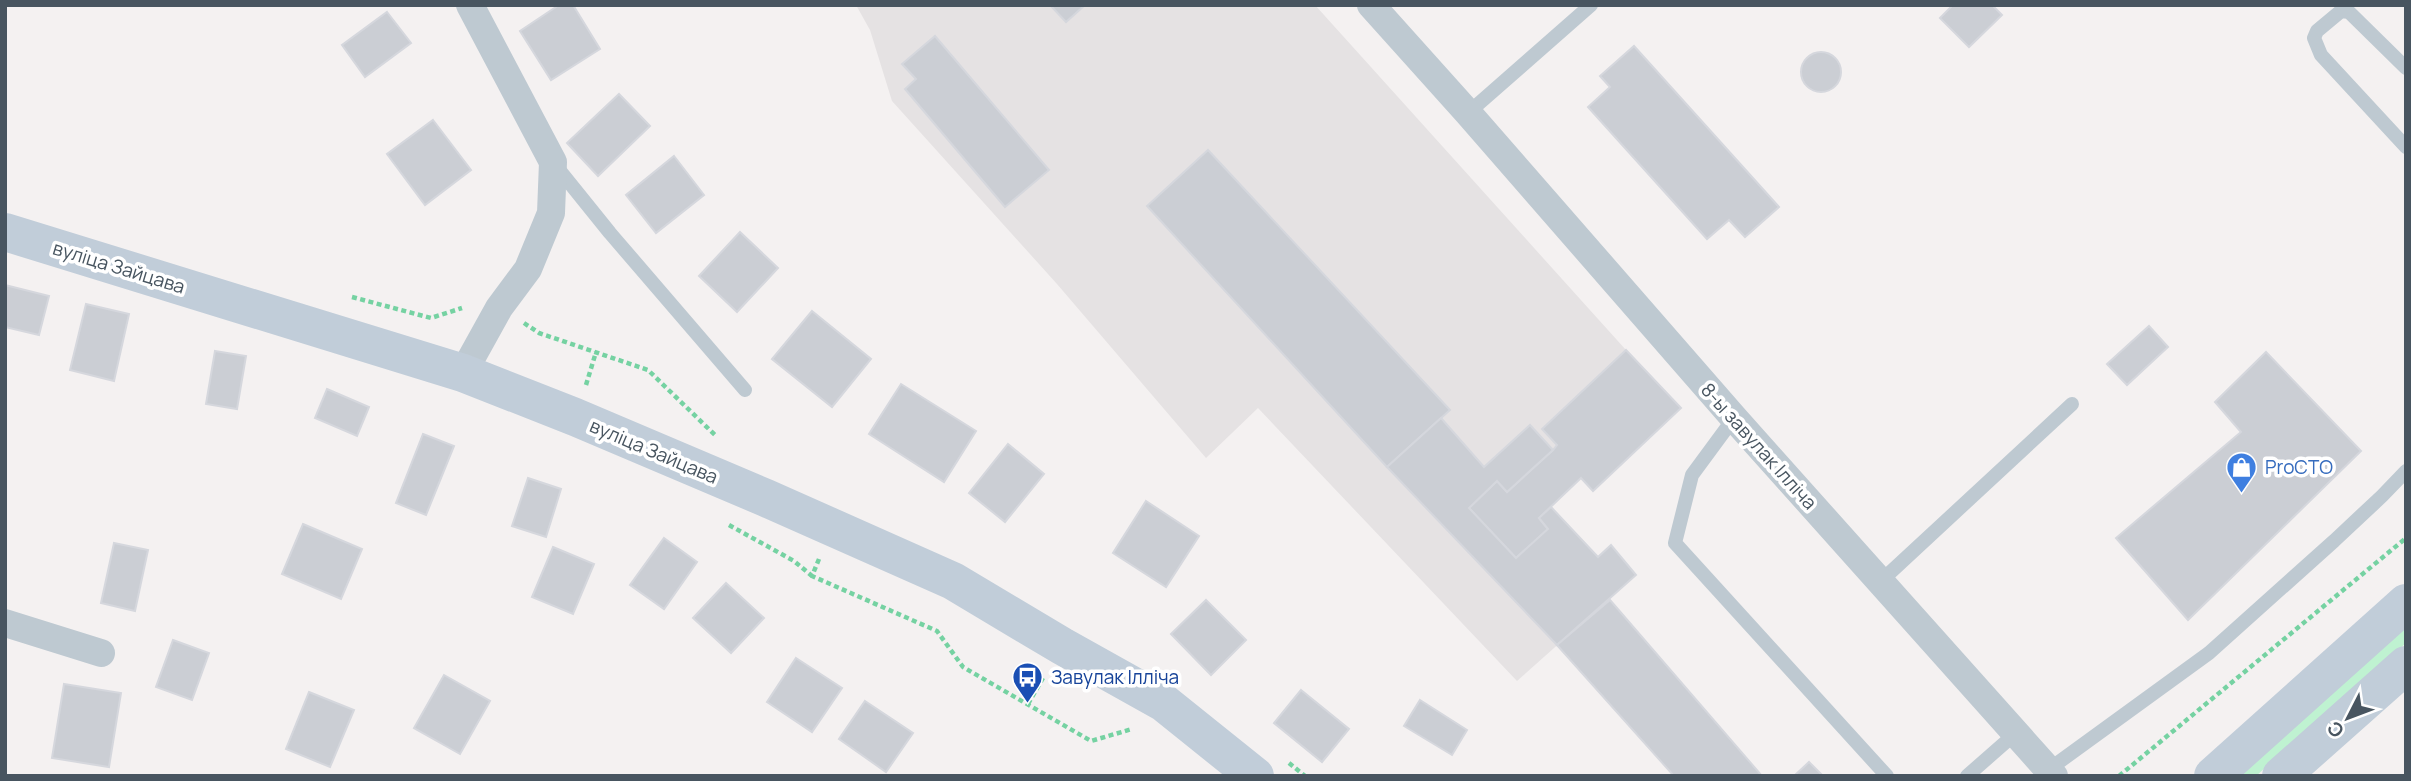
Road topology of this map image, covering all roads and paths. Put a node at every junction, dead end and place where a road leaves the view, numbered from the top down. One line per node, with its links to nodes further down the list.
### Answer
1 (470, 5): 7 (street)
2 (1371, 5): 5 (street, 8-ы завулак Ілліча)
3 (1591, 5): 5 (lane)
4 (2406, 68): 6 (lane)
5 (1468, 113): 14 (street, 8-ы завулак Ілліча)
6 (2406, 147)
7 (553, 162): 10 (street); 12 (lane)
8 (5, 232): 11 (street, вуліца Зайцава)
9 (351, 297): 10 (path)
10 (499, 308): 11 (street); 15 (path)
11 (463, 373): 27 (street, вуліца Зайцава)
12 (745, 390)
13 (2072, 404): 18 (lane)
14 (1734, 418): 18 (street, 8-ы завулак Ілліча); 28 (lane)
15 (716, 436)
16 (2406, 471): 26 (lane)
17 (2406, 538): 30 (path)
18 (1881, 581): 24 (street, 8-ы завулак Ілліча)
19 (2406, 603): 31 (street)
20 (5, 623): 21 (street)
21 (101, 653)
22 (2406, 665): 32 (street)
23 (963, 667): 25 (path)
24 (2016, 733): 26 (street, 8-ы завулак Ілліча); 29 (lane)
25 (1091, 741)
26 (2051, 773)
27 (1255, 776)
28 (1887, 776)
29 (1967, 776)
30 (2119, 776)
31 (2213, 776)
32 (2281, 776)

